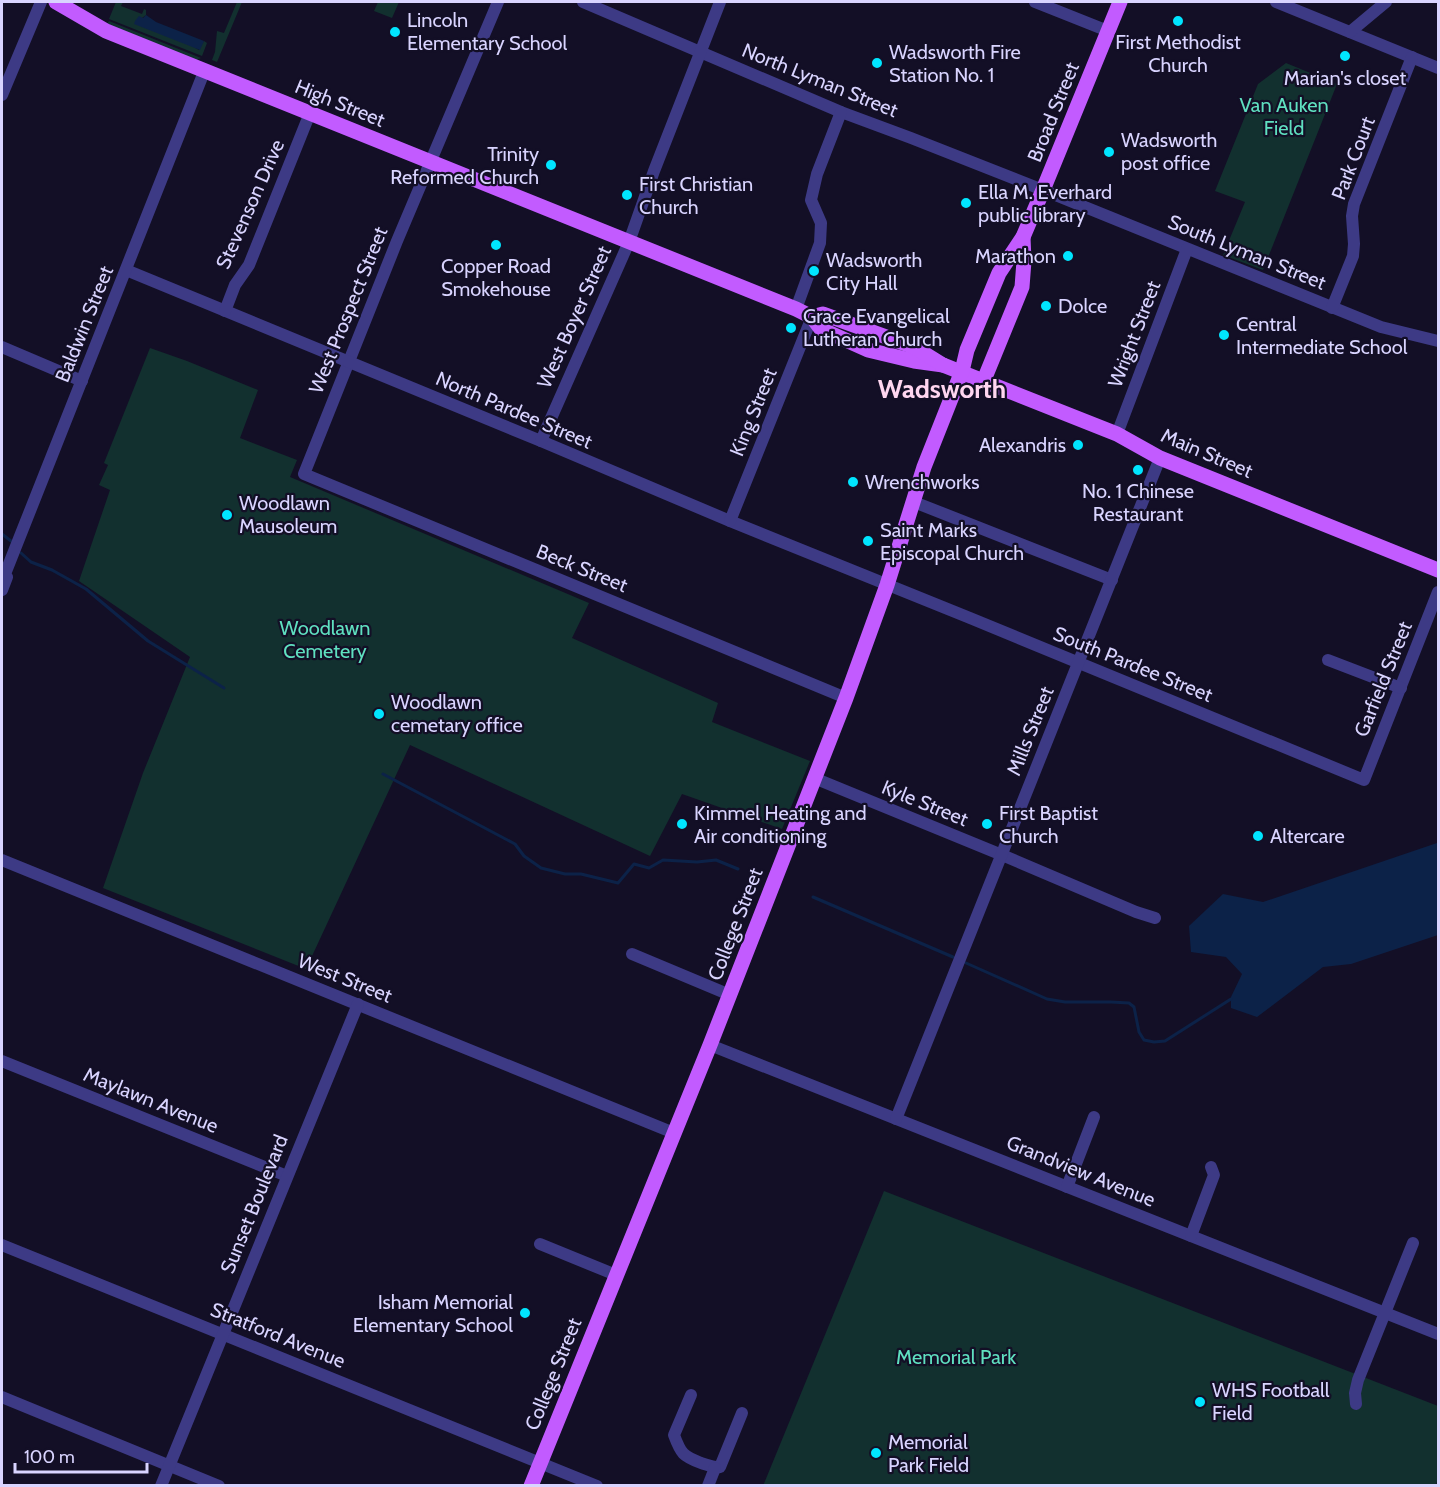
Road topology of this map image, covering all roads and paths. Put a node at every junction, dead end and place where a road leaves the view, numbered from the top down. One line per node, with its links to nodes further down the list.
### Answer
1 (41, 2): 16 (street)
2 (56, 2): 15 (main road, High Street)
3 (498, 2): 19 (street, West Prospect Street)
4 (583, 2): 12 (street, North Lyman Street)
5 (720, 2): 12 (street, West Boyer Street)
6 (1035, 2): 10 (street)
7 (1120, 2): 10 (main road, Broad Street)
8 (1276, 2): 11 (street)
9 (1386, 2): 11 (street)
10 (1108, 31): 20 (main road, Broad Street)
11 (1350, 32): 13 (street)
12 (700, 52): 17 (street, North Lyman Street); 22 (street, West Boyer Street)
13 (1412, 57): 14 (street); 27 (street, Park Court)
14 (1438, 68)
15 (204, 72): 18 (main road, High Street); 25 (street, Baldwin Street)
16 (2, 95)
17 (841, 112): 20 (street, North Lyman Street); 28 (street)
18 (310, 113): 19 (main road, High Street); 29 (street, Stevenson Drive)
19 (430, 162): 22 (main road, High Street); 33 (street, West Prospect Street)
20 (1044, 190): 21 (main road, Broad Street); 23 (street, South Lyman Street)
21 (1023, 237): 24 (main road, Broad Street); 26 (main road, Broad Street)
22 (629, 242): 28 (main road, High Street); 38 (street, West Boyer Street)
23 (1187, 249): 27 (street, South Lyman Street); 37 (street, Wright Street)
24 (1004, 264): 26 (main road); 34 (main road, Broad Street)
25 (126, 270): 29 (street, North Pardee Street); 36 (street, Baldwin Street)
26 (1023, 270): 35 (main road, Broad Street)
27 (1332, 308): 31 (street, South Lyman Street)
28 (796, 309): 30 (main road, High Street)
29 (225, 311): 33 (street, North Pardee Street)
30 (812, 317): 34 (main road, High Street); 42 (street, King Street)
31 (1438, 341)
32 (2, 347): 36 (street)
33 (348, 361): 38 (street, North Pardee Street); 40 (street, West Prospect Street)
34 (962, 371): 35 (main road, Main Street); 41 (main road, College Street)
35 (984, 380): 37 (main road, Main Street)
36 (82, 381): 46 (street, Baldwin Street)
37 (1118, 434): 39 (main road, Main Street)
38 (541, 441): 42 (street, North Pardee Street)
39 (1160, 458): 43 (main road, Main Street); 44 (street, Mills Street)
40 (304, 474): 51 (street, Beck Street)
41 (914, 502): 44 (street); 45 (main road, College Street)
42 (730, 521): 45 (street, North Pardee Street)
43 (1438, 570)
44 (1112, 580): 49 (street, Mills Street)
45 (887, 585): 49 (street, South Pardee Street); 51 (main road, College Street)
46 (2, 590)
47 (1438, 592): 50 (street, Garfield Street)
48 (1328, 660): 50 (street)
49 (1079, 663): 53 (street, South Pardee Street); 54 (street, Mills Street)
50 (1401, 688): 53 (street, Garfield Street)
51 (846, 698): 52 (main road, College Street)
52 (814, 778): 54 (street, Kyle Street); 58 (main road, College Street)
53 (1364, 780)
54 (1002, 855): 56 (street, Kyle Street); 63 (street, Mills Street)
55 (2, 860): 59 (street, West Street)
56 (1155, 918)
57 (632, 954): 58 (street)
58 (730, 995): 60 (main road, College Street)
59 (357, 1004): 64 (street, West Street); 66 (street, Sunset Boulevard)
60 (710, 1045): 63 (street, Grandview Avenue); 64 (main road, College Street)
61 (2, 1061): 66 (street, Maylawn Avenue)
62 (1094, 1117): 67 (street)
63 (896, 1119): 67 (street, Grandview Avenue)
64 (674, 1133): 72 (main road, College Street)
65 (1211, 1167): 68 (street)
66 (287, 1176): 74 (street, Sunset Boulevard)
67 (1067, 1187): 68 (street, Grandview Avenue)
68 (1191, 1236): 73 (street, Grandview Avenue)
69 (1413, 1243): 73 (street)
70 (540, 1244): 72 (street)
71 (2, 1245): 74 (street, Stratford Avenue)
72 (616, 1275): 80 (main road, College Street)
73 (1385, 1313): 75 (street, Grandview Avenue); 78 (street)
74 (222, 1333): 80 (street, Stratford Avenue); 81 (street, Sunset Boulevard)
75 (1438, 1334)
76 (691, 1395): 82 (street)
77 (2, 1397): 81 (street)
78 (1356, 1404)
79 (742, 1413): 82 (street)
80 (540, 1462): 85 (main road, College Street); 86 (street, Stratford Avenue)
81 (170, 1465): 83 (street, Sunset Boulevard); 84 (street)
82 (715, 1468): 87 (street)
83 (161, 1485)
84 (219, 1485)
85 (531, 1485)
86 (597, 1485)
87 (708, 1485)

